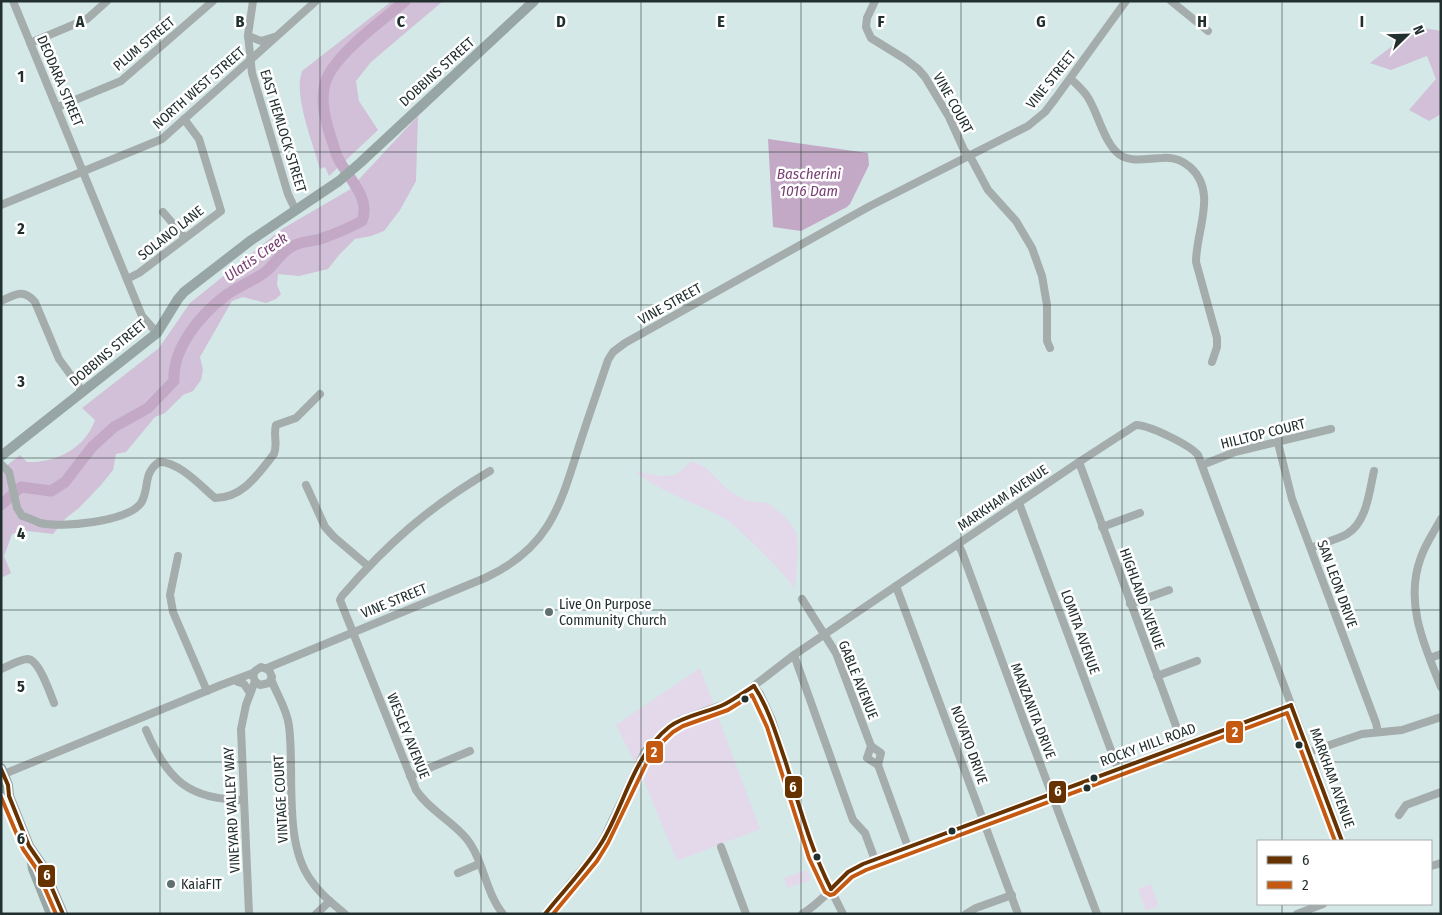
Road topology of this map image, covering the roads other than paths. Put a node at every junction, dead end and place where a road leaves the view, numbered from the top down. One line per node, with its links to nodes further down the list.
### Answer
1 (13, 1): 13 (street, DEODARA STREET)
2 (107, 1): 13 (street)
3 (213, 1): 16 (street, PLUM STREET)
4 (253, 1): 12 (street, EAST HEMLOCK STREET)
5 (316, 1): 11 (street, NORTH WEST STREET)
6 (534, 1): 21 (main road, DOBBINS STREET)
7 (875, 1): 18 (street, VINE COURT)
8 (1126, 1): 15 (street, VINE STREET)
9 (1171, 1): 10 (street)
10 (1208, 30)
11 (280, 34): 12 (street); 14 (street, NORTH WEST STREET)
12 (248, 36): 14 (street, EAST HEMLOCK STREET)
13 (30, 43): 16 (street, DEODARA STREET)
14 (249, 60): 17 (street, NORTH WEST STREET); 21 (street, EAST HEMLOCK STREET)
15 (1071, 79): 18 (street, VINE STREET); 28 (street)
16 (58, 107): 19 (street, DEODARA STREET)
17 (184, 119): 19 (street, NORTH WEST STREET); 23 (street, SOLANO LANE)
18 (968, 156): 27 (street, VINE COURT); 52 (street, VINE STREET)
19 (83, 171): 20 (street, NORTH WEST STREET); 24 (street, DEODARA STREET)
20 (1, 205)
21 (295, 209): 26 (main road, DOBBINS STREET)
22 (163, 212): 23 (street)
23 (185, 238): 24 (street, SOLANO LANE)
24 (127, 279): 26 (street, DEODARA STREET)
25 (1, 301): 29 (street)
26 (157, 333): 29 (main road, DOBBINS STREET)
27 (1050, 348)
28 (1212, 362)
29 (83, 392): 33 (main road, DOBBINS STREET)
30 (320, 394): 35 (street)
31 (1331, 429): 32 (street, HILLTOP COURT)
32 (1278, 443): 36 (street, HILLTOP COURT); 45 (street, SAN LEON DRIVE)
33 (1, 456)
34 (1078, 462): 36 (street, MARKHAM AVENUE); 40 (street, MARKHAM AVENUE); 43 (street, HIGHLAND AVENUE)
35 (1, 464)
36 (1202, 465): 68 (street, MARKHAM AVENUE)
37 (490, 471): 47 (street)
38 (1374, 471): 45 (street)
39 (306, 485): 47 (street)
40 (1019, 503): 44 (street, MARKHAM AVENUE); 77 (street, LOMITA AVENUE)
41 (1140, 513): 43 (street)
42 (1441, 519): 56 (street)
43 (1102, 527): 51 (street, HIGHLAND AVENUE)
44 (958, 544): 48 (street, MARKHAM AVENUE); 82 (street, MANZANITA DRIVE)
45 (1310, 548): 71 (street, SAN LEON DRIVE)
46 (178, 556): 64 (street)
47 (368, 566): 52 (street, WESLEY AVENUE)
48 (896, 586): 53 (street, MARKHAM AVENUE); 86 (street, NOVATO DRIVE)
49 (1169, 590): 51 (street)
50 (802, 599): 53 (street, GABLE AVENUE)
51 (1130, 604): 59 (street, HIGHLAND AVENUE)
52 (352, 632): 60 (street, VINE STREET); 79 (street, WESLEY AVENUE)
53 (824, 634): 54 (street, MARKHAM AVENUE); 73 (street, GABLE AVENUE)
54 (794, 654): 62 (street, MARKHAM AVENUE); 91 (street)
55 (1441, 654): 56 (street)
56 (1430, 658): 63 (street)
57 (1197, 661): 59 (street)
58 (1, 669): 66 (street)
59 (1157, 676): 72 (street, HIGHLAND AVENUE)
60 (262, 678): 61 (street, VINE STREET); 65 (street, VINEYARD VALLEY WAY); 67 (street); 98 (street, VINTAGE COURT)
61 (234, 682): 64 (street, VINE STREET); 65 (street)
62 (754, 686): 95 (street); 106 (street, MARKHAM AVENUE)
63 (1441, 687)
64 (207, 691): 78 (street, VINE STREET)
65 (250, 693): 67 (street, VINEYARD VALLEY WAY)
66 (54, 703)
67 (246, 705): 84 (street, VINEYARD VALLEY WAY)
68 (1291, 705): 72 (street, ROCKY HILL ROAD); 75 (street, MARKHAM AVENUE)
69 (1441, 716): 71 (street)
70 (146, 730): 84 (street)
71 (1378, 732): 75 (street)
72 (1183, 745): 77 (street, ROCKY HILL ROAD)
73 (871, 746): 76 (street, GABLE AVENUE); 76 (street, GABLE AVENUE)
74 (470, 750): 79 (street)
75 (1309, 752): 87 (street, MARKHAM AVENUE)
76 (878, 765): 90 (street, GABLE AVENUE)
77 (1118, 769): 82 (street, ROCKY HILL ROAD)
78 (2, 771): 83 (main road)
79 (410, 776): 92 (street, WESLEY AVENUE)
80 (1, 787): 83 (main road)
81 (1441, 792): 85 (street)
82 (1052, 794): 86 (street, ROCKY HILL ROAD); 112 (street, MANZANITA DRIVE)
83 (9, 796): 88 (main road)
84 (244, 800): 102 (street, VINEYARD VALLEY WAY)
85 (1399, 814)
86 (983, 819): 90 (street, ROCKY HILL ROAD); 97 (street, NOVATO DRIVE)
87 (1342, 840)
88 (29, 846): 93 (main road); 96 (main road)
89 (721, 847): 107 (street)
90 (908, 848): 91 (street, ROCKY HILL ROAD)
91 (875, 860): 95 (street, ROCKY HILL ROAD)
92 (479, 864): 94 (street); 105 (street, WESLEY AVENUE)
93 (33, 869): 96 (main road); 100 (main road)
94 (458, 873)
95 (831, 889): 108 (street, ROCKY HILL ROAD); 109 (street)
96 (55, 895): 101 (main road)
97 (1012, 895): 110 (street); 111 (street, NOVATO DRIVE)
98 (330, 901): 103 (street); 104 (street, VINTAGE COURT)
99 (1320, 905): 113 (street)
100 (51, 913)
101 (64, 914)
102 (249, 914)
103 (316, 914)
104 (345, 914)
105 (503, 914)
106 (545, 914)
107 (746, 914)
108 (802, 914)
109 (843, 914)
110 (966, 914)
111 (1018, 914)
112 (1097, 914)
113 (1297, 914)

